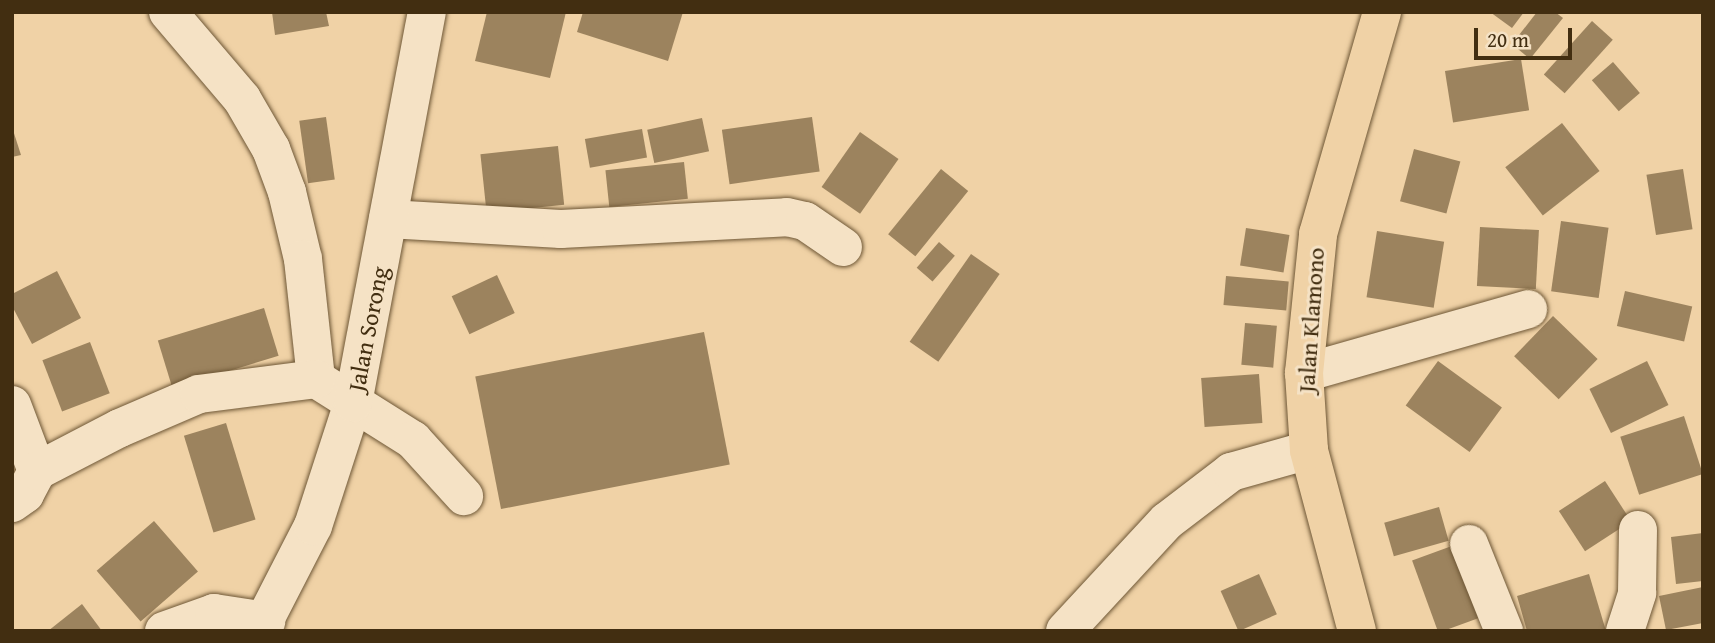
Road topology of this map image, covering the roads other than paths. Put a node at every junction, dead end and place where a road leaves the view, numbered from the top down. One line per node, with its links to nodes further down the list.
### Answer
1 (168, 12): 8 (street)
2 (427, 12): 4 (street, Jalan Sorong)
3 (1382, 12): 7 (main road, Jalan Klamono)
4 (388, 219): 5 (street); 9 (street, Jalan Sorong)
5 (843, 247)
6 (1528, 309): 7 (street)
7 (1304, 373): 11 (main road, Jalan Klamono)
8 (316, 379): 9 (street); 12 (street)
9 (353, 403): 13 (street); 17 (street, Jalan Sorong)
10 (12, 405): 12 (street)
11 (1309, 450): 19 (street); 20 (main road, Jalan Klamono)
12 (37, 471): 14 (street)
13 (464, 496)
14 (12, 503)
15 (1637, 530): 22 (street)
16 (1469, 544): 21 (street)
17 (262, 626): 18 (street)
18 (164, 631)
19 (1065, 631)
20 (1357, 631)
21 (1504, 631)
22 (1625, 631)

